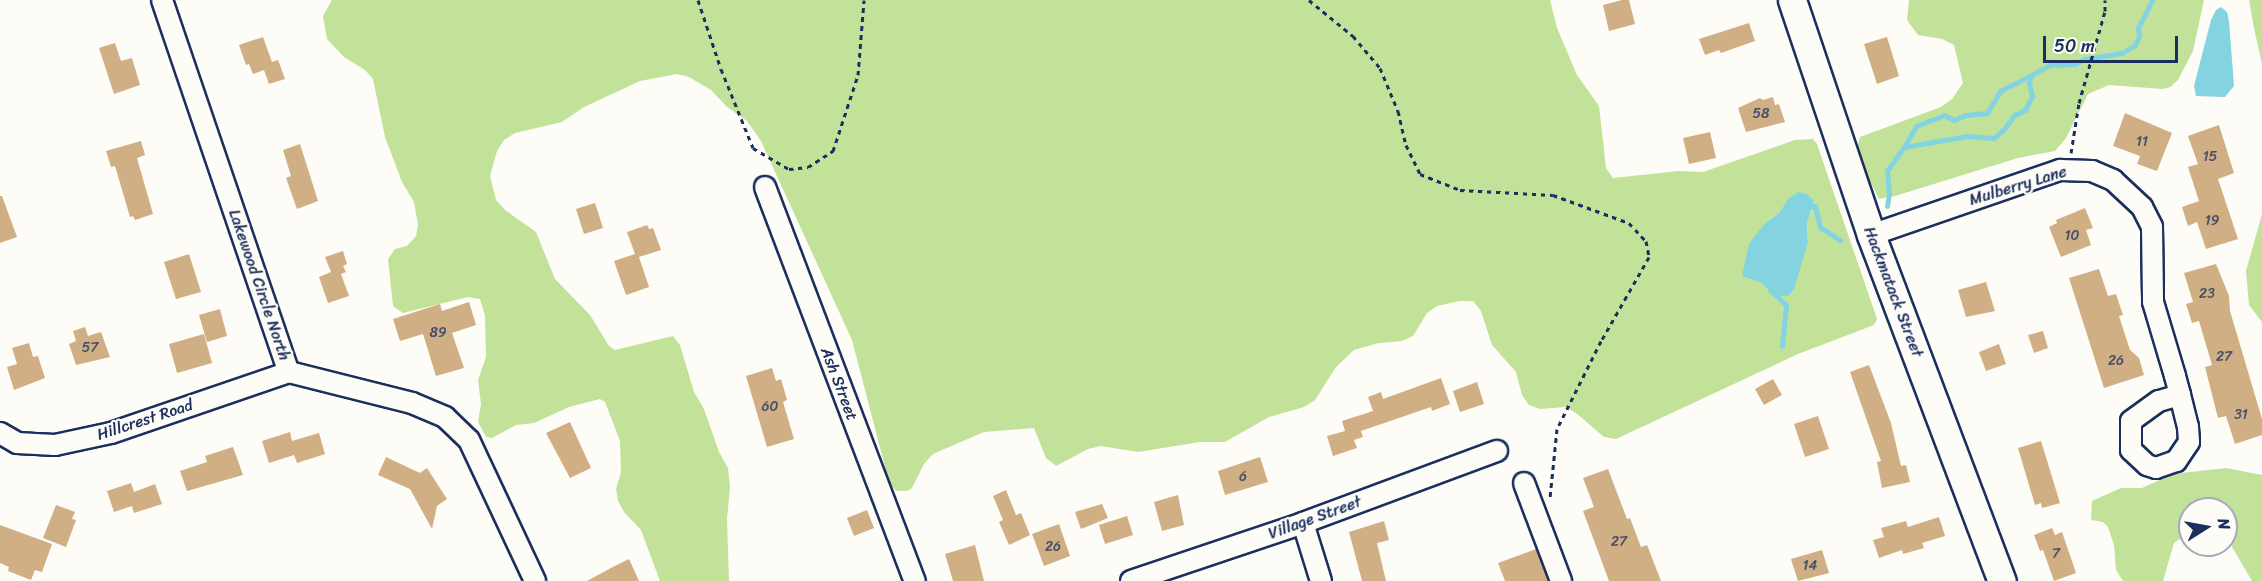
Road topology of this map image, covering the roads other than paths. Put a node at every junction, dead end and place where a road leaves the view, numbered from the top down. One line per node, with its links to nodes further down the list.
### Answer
1 (162, 0): 5 (street, Lakewood Circle North)
2 (1792, 0): 4 (street, Hackmatack Street)
3 (765, 187): 12 (street, Ash Street)
4 (1871, 235): 6 (street, Mulberry Lane); 16 (street, Hackmatack Street)
5 (289, 372): 7 (street, Hillcrest Road); 11 (street, Lakewood Circle North)
6 (2180, 395)
7 (0, 433)
8 (1497, 452): 10 (street, Village Street)
9 (1524, 483): 15 (street)
10 (1303, 523): 13 (street, Village Street); 14 (street)
11 (535, 581)
12 (915, 581)
13 (1131, 581)
14 (1321, 581)
15 (1561, 581)
16 (2002, 581)

